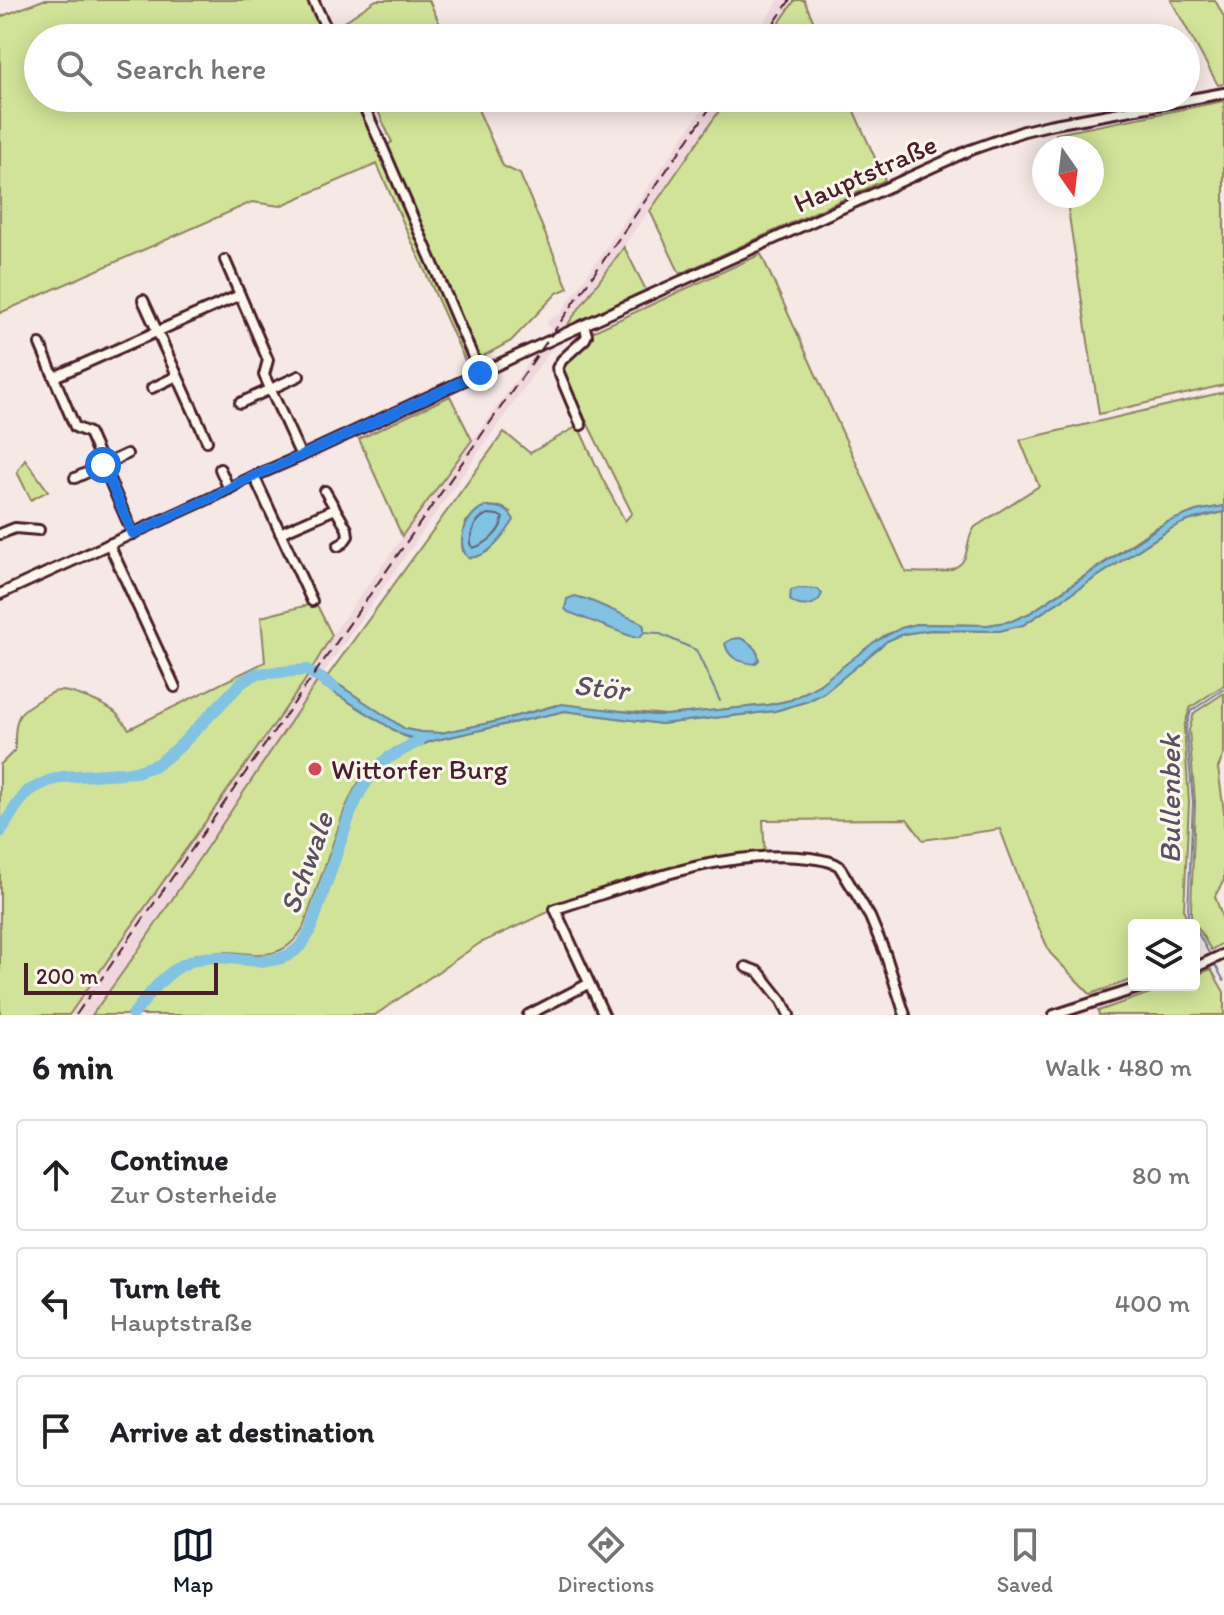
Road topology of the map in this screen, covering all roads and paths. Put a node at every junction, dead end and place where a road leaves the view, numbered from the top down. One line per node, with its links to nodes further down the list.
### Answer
1 (313, 0): 2 (street)
2 (324, 24)
3 (1224, 93): 4 (street, Hauptstraße)
4 (1200, 97)
5 (366, 112): 13 (street)
6 (1120, 112): 10 (street, Hauptstraße)
7 (225, 260): 8 (street)
8 (240, 295): 11 (street); 18 (street)
9 (143, 300): 11 (street)
10 (584, 325): 13 (street, Hauptstraße); 20 (street)
11 (157, 331): 14 (street); 16 (street)
12 (40, 344): 16 (street)
13 (480, 373): 23 (street, Hauptstraße)
14 (177, 376): 17 (street); 21 (street)
15 (299, 376): 18 (street)
16 (54, 377): 24 (street)
17 (152, 388)
18 (271, 389): 19 (street); 23 (street)
19 (240, 403)
20 (581, 425)
21 (207, 441)
22 (127, 454): 24 (street)
23 (301, 456): 26 (street, Hauptstraße)
24 (103, 465): 27 (street); 34 (street)
25 (220, 469): 28 (street)
26 (254, 476): 28 (street, Hauptstraße); 32 (street)
27 (75, 478)
28 (229, 489): 34 (street, Hauptstraße)
29 (325, 491): 30 (street)
30 (335, 509): 32 (street); 36 (street)
31 (39, 530): 33 (street)
32 (280, 533): 38 (street)
33 (0, 534)
34 (133, 534): 35 (street, Hauptstraße)
35 (109, 544): 37 (street, Hauptstraße); 39 (street)
36 (338, 546)
37 (1, 590)
38 (312, 601)
39 (175, 687)
40 (1222, 955): 41 (street)
41 (1200, 965)
42 (746, 967): 47 (street)
43 (588, 984): 45 (street); 46 (street); 48 (street)
44 (1128, 991): 49 (street)
45 (528, 1015)
46 (604, 1015)
47 (789, 1015)
48 (905, 1015)
49 (1054, 1015)

